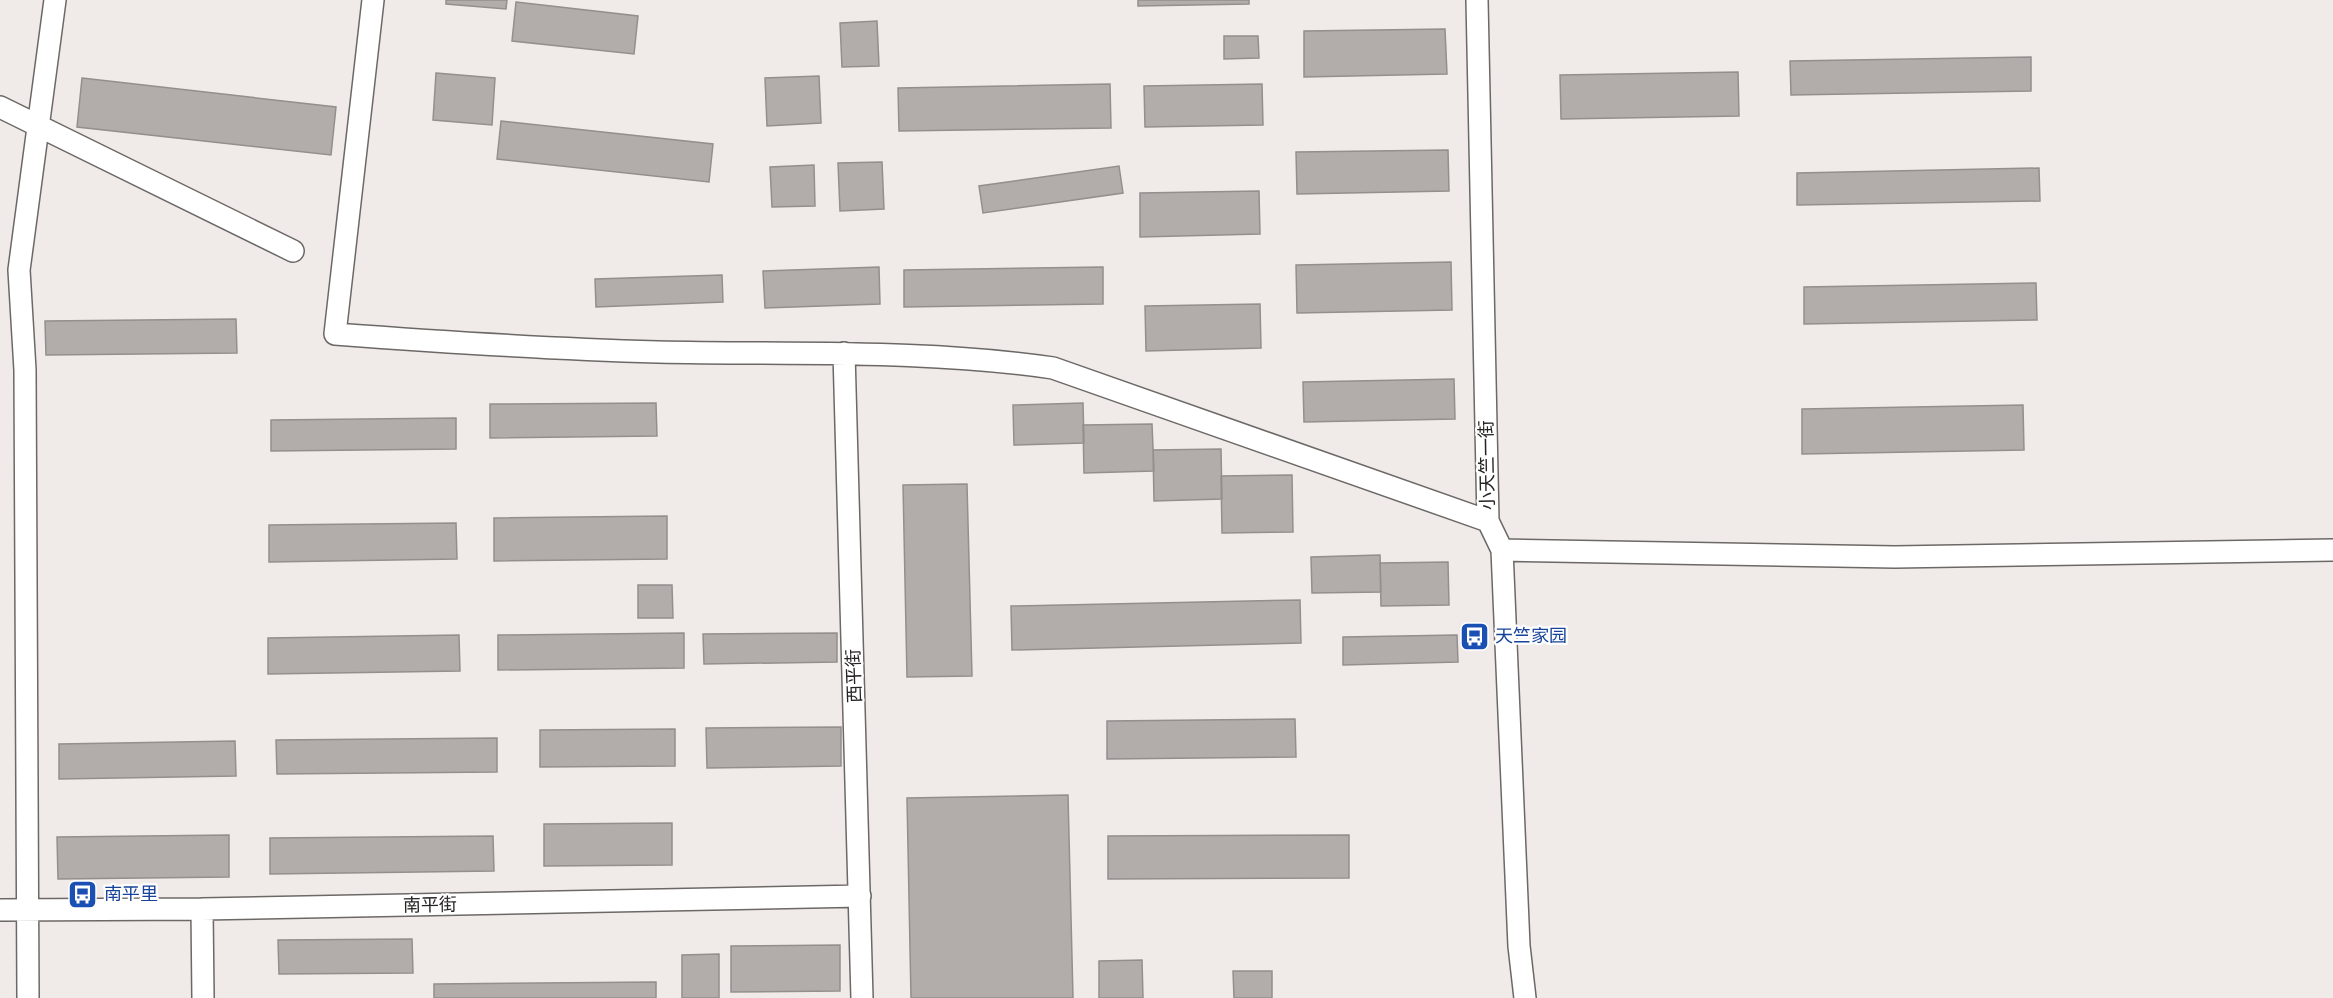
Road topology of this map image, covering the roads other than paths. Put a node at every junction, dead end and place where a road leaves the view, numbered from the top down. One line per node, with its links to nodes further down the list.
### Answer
1 (56, 0): 5 (street)
2 (373, 0): 7 (street)
3 (1477, 0): 8 (street, 小天竺一街)
4 (0, 107): 5 (street)
5 (40, 126): 6 (street); 12 (street)
6 (293, 251)
7 (844, 354): 8 (street); 11 (street, 西平街)
8 (1488, 521): 9 (street, 小天竺一街)
9 (1502, 550): 10 (street); 18 (street, 小天竺一街)
10 (2333, 550)
11 (860, 896): 13 (street, 南平街); 17 (street, 西平街)
12 (27, 909): 13 (street, 南平街); 14 (street, 南平街); 15 (street)
13 (202, 909): 16 (street)
14 (0, 910)
15 (28, 998)
16 (203, 998)
17 (862, 998)
18 (1525, 998)

